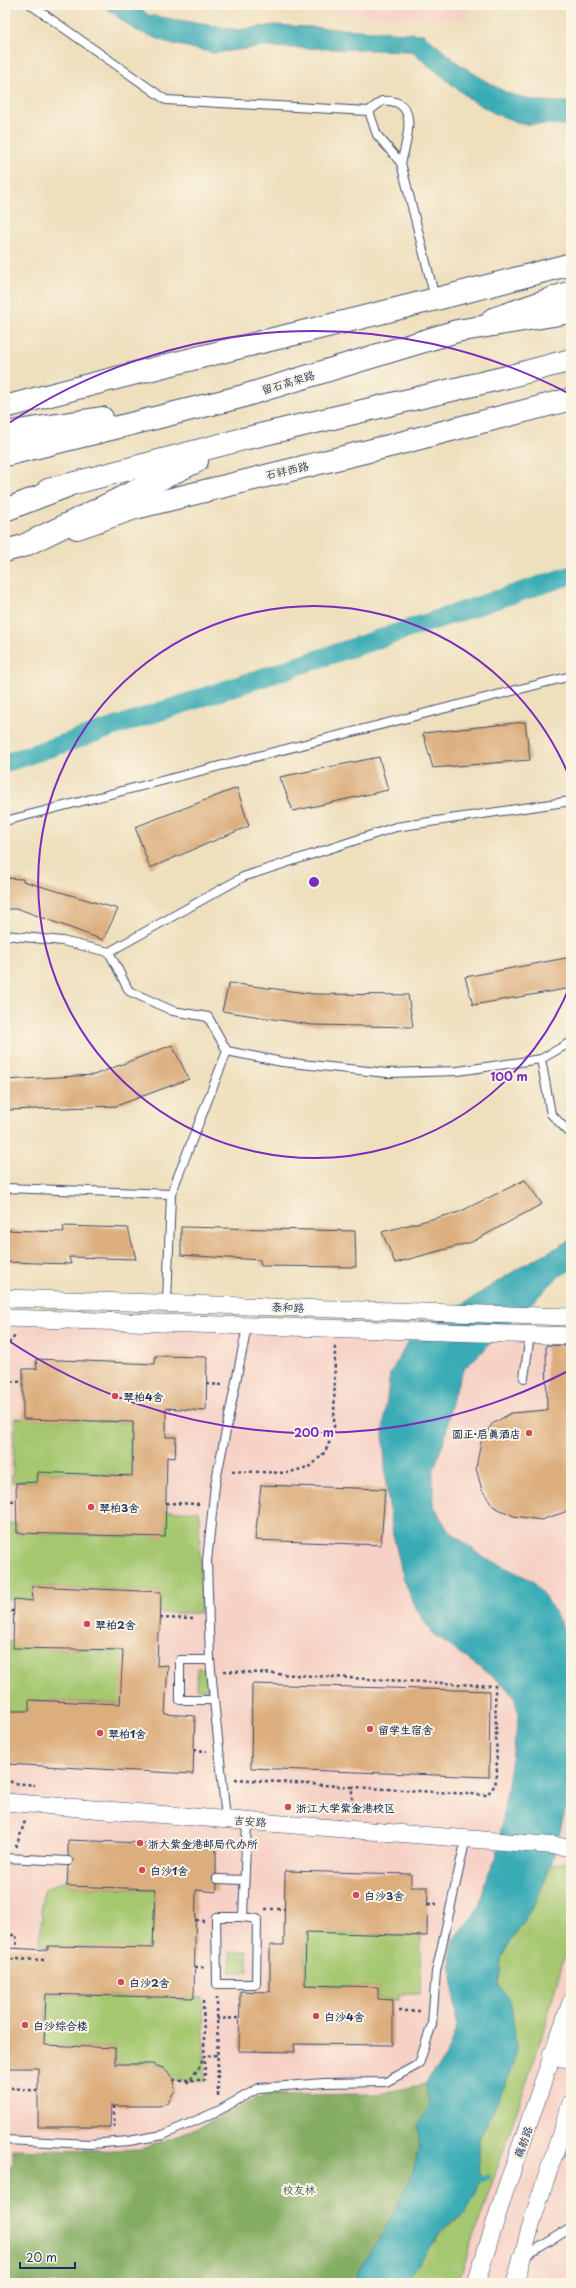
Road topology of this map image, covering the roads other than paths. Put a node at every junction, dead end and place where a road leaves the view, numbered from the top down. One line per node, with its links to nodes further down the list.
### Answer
1 (31, 5): 2 (lane)
2 (369, 111): 3 (lane); 3 (lane)
3 (401, 163): 6 (lane)
4 (571, 264): 6 (main road)
5 (571, 292): 8 (main road)
6 (436, 300): 14 (main road)
7 (571, 312): 8 (main road, 留石高架路)
8 (457, 331): 12 (main road, 留石高架路)
9 (571, 360): 11 (main road)
10 (571, 368): 11 (main road)
11 (507, 377): 16 (main road)
12 (240, 397): 15 (main road); 17 (main road, 留石高架路)
13 (571, 399): 21 (main road, 石祥西路)
14 (5, 407)
15 (5, 432)
16 (243, 439): 18 (main road); 21 (main road)
17 (5, 455)
18 (67, 486): 19 (main road); 20 (main road)
19 (5, 501)
20 (5, 510)
21 (14, 549)
22 (571, 676): 24 (lane)
23 (571, 801): 26 (lane)
24 (5, 821)
25 (5, 935): 26 (lane)
26 (109, 952): 28 (lane)
27 (571, 1042): 29 (lane)
28 (227, 1051): 29 (lane); 32 (lane)
29 (541, 1059): 30 (lane)
30 (571, 1134)
31 (5, 1188): 32 (lane)
32 (171, 1194): 34 (lane)
33 (5, 1298): 34 (street, 泰和路)
34 (168, 1302): 35 (street, 泰和路)
35 (571, 1317)
36 (5, 1318): 37 (street, 泰和路)
37 (247, 1327): 38 (street, 泰和路); 41 (lane)
38 (524, 1334): 39 (street, 泰和路); 40 (lane)
39 (571, 1336)
40 (524, 1378)
41 (210, 1660): 42 (lane); 42 (lane)
42 (214, 1700): 44 (lane)
43 (5, 1802): 44 (street, 吉安路)
44 (226, 1819): 45 (street, 吉安路)
45 (247, 1821): 46 (street, 吉安路); 51 (lane)
46 (466, 1838): 47 (street, 吉安路); 56 (lane)
47 (570, 1847)
48 (5, 1858): 49 (lane)
49 (68, 1861)
50 (216, 1879): 51 (lane)
51 (244, 1880): 52 (lane)
52 (243, 1917): 52 (lane)
53 (571, 2002): 54 (street, 藕舫路)
54 (562, 2056): 59 (street, 藕舫路)
55 (571, 2103): 58 (street)
56 (5, 2140)
57 (571, 2228): 58 (lane)
58 (522, 2259): 60 (street)
59 (476, 2283)
60 (515, 2283)

